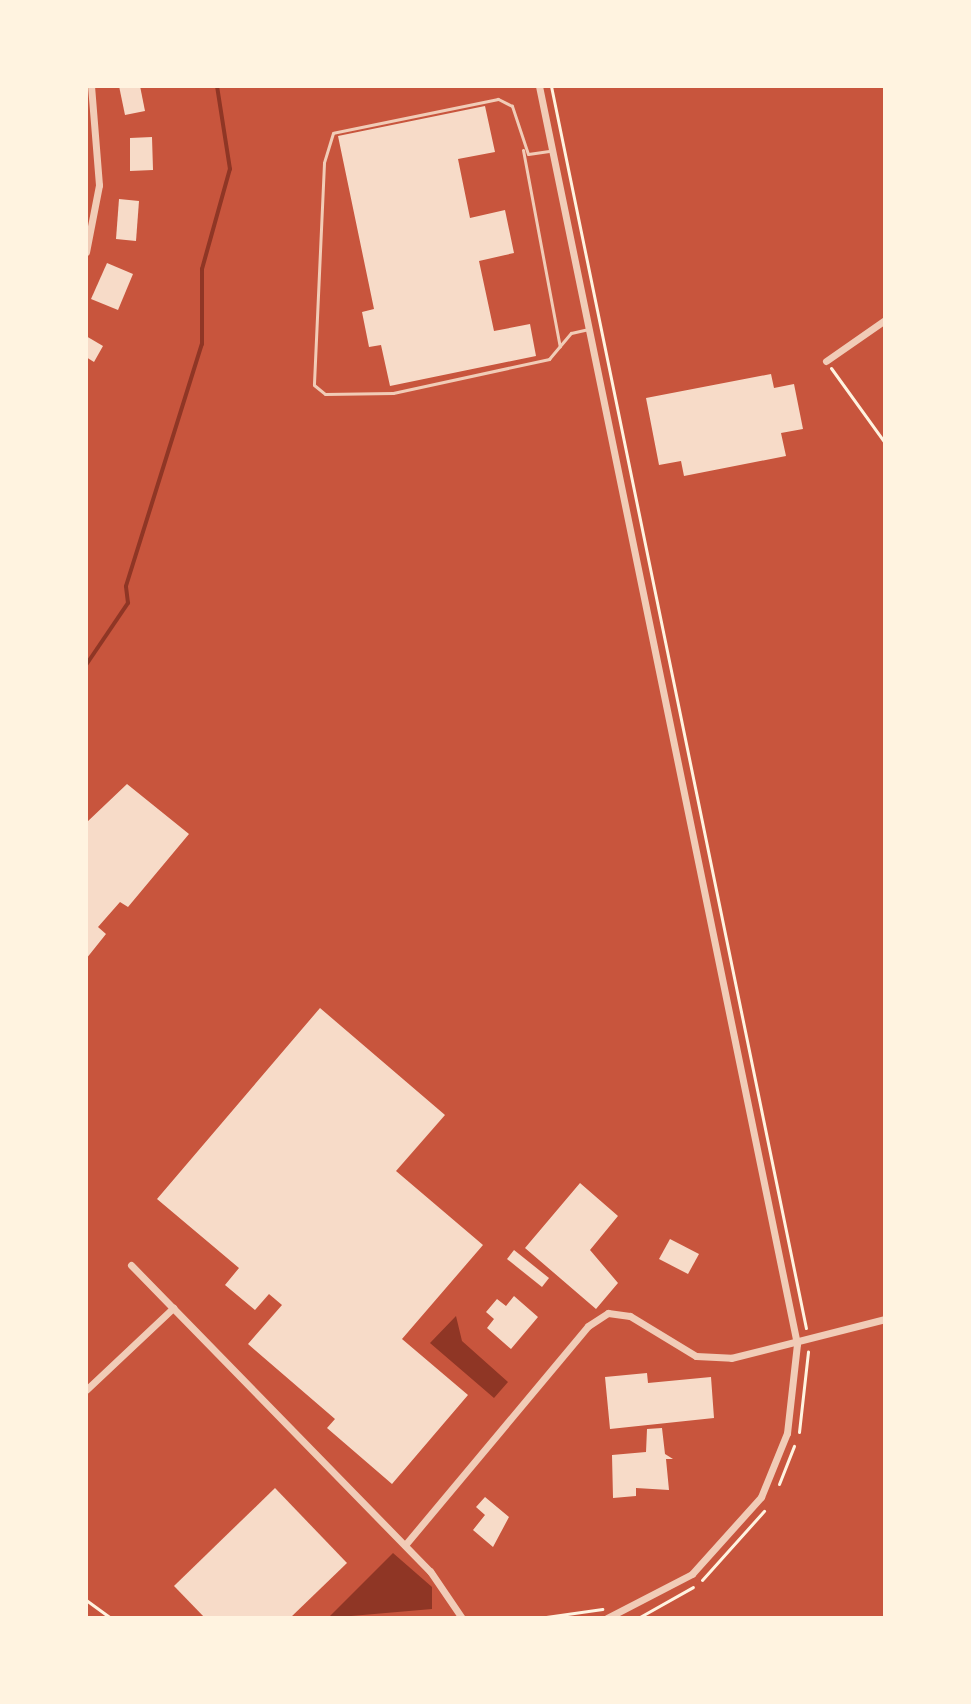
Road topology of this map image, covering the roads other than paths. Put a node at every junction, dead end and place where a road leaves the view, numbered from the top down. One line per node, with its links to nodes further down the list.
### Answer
1 (91, 86): 5 (street)
2 (539, 86): 4 (street)
3 (522, 147): 4 (lane); 8 (lane); 8 (lane)
4 (553, 150): 7 (street)
5 (86, 252)
6 (885, 320): 9 (street)
7 (590, 329): 8 (lane); 13 (street)
8 (560, 347)
9 (826, 361)
10 (131, 1265): 11 (street)
11 (173, 1308): 14 (street); 15 (street)
12 (885, 1319): 13 (street)
13 (797, 1344): 15 (street); 17 (street)
14 (86, 1390)
15 (405, 1545): 16 (street)
16 (462, 1618)
17 (607, 1618)

